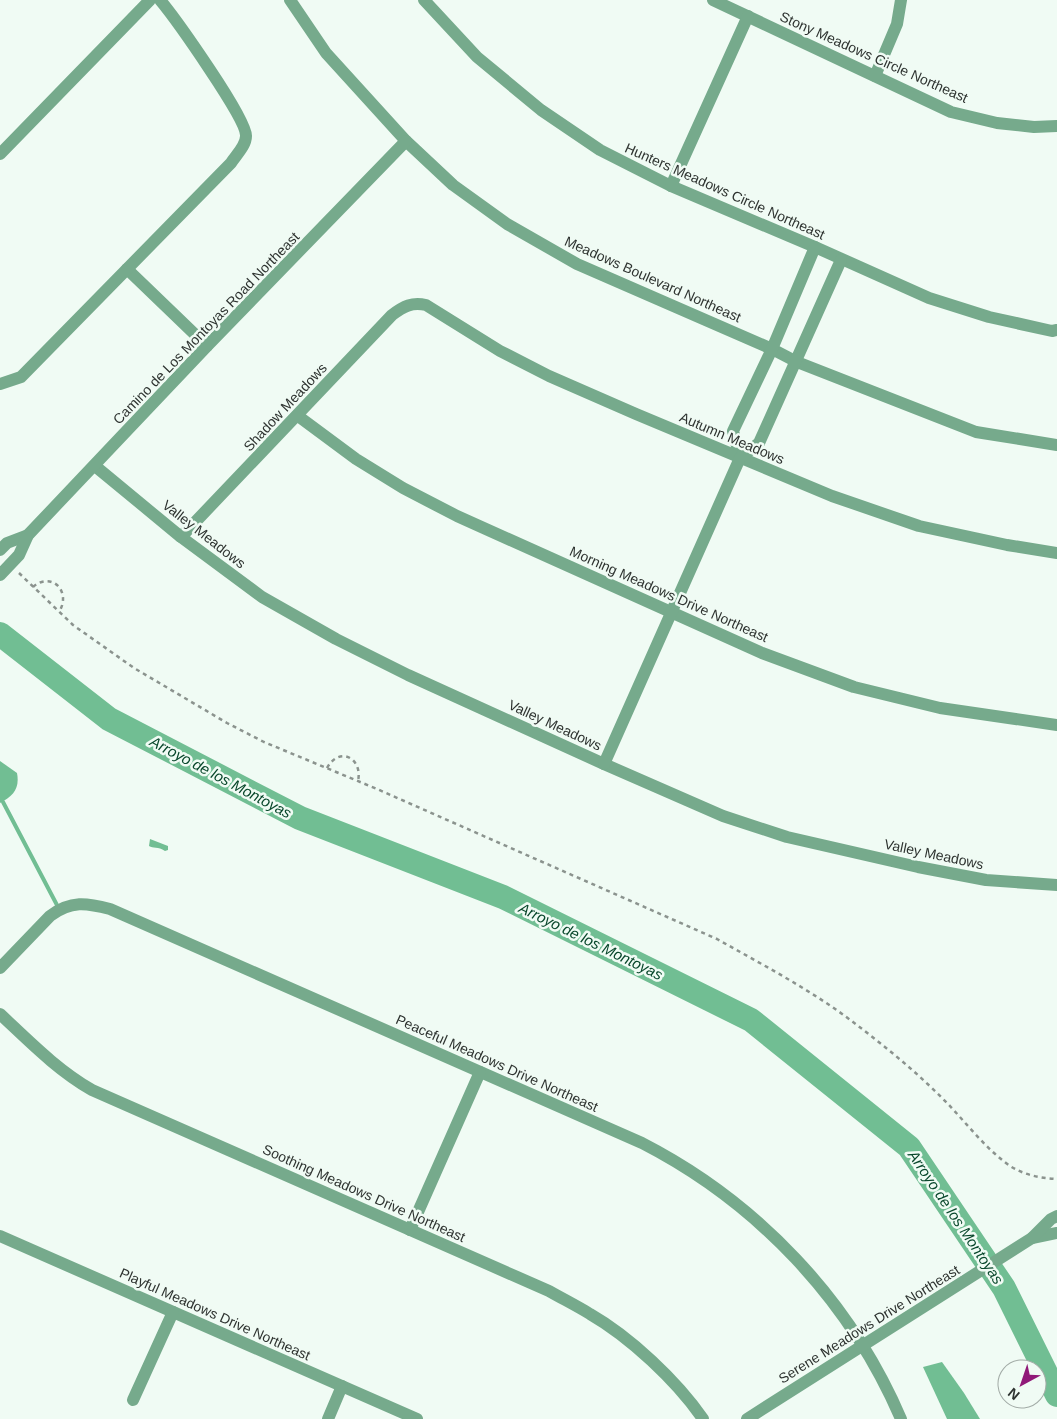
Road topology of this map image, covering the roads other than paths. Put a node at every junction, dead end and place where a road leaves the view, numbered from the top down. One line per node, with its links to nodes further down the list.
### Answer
1 (150, 0): 11 (street)
2 (160, 0): 15 (street)
3 (290, 0): 10 (street, Meadows Boulevard Northeast)
4 (424, 0): 12 (street, Hunters Meadows Circle Northeast)
5 (713, 0): 7 (street, Stony Meadows Circle Northeast)
6 (900, 0): 8 (street)
7 (748, 16): 8 (street, Stony Meadows Circle Northeast); 12 (street)
8 (875, 76): 9 (street, Stony Meadows Circle Northeast)
9 (1057, 126)
10 (406, 141): 18 (street, Camino de Los Montoyas Road Northeast); 19 (street, Meadows Boulevard Northeast)
11 (0, 154)
12 (671, 186): 13 (street, Hunters Meadows Circle Northeast)
13 (815, 247): 14 (street, Hunters Meadows Circle Northeast); 19 (street)
14 (841, 260): 17 (street, Hunters Meadows Circle Northeast); 20 (street)
15 (127, 269): 18 (street); 21 (street)
16 (414, 303): 22 (street, Shadow Meadows); 24 (street, Autumn Meadows)
17 (1057, 330)
18 (207, 346): 25 (street, Camino de Los Montoyas Road Northeast)
19 (772, 349): 20 (street, Meadows Boulevard Northeast); 24 (street)
20 (796, 362): 23 (street, Meadows Boulevard Northeast); 24 (street)
21 (1, 384)
22 (298, 416): 27 (street, Shadow Meadows); 31 (street, Morning Meadows Drive Northeast)
23 (1057, 445)
24 (740, 458): 29 (street, Autumn Meadows); 31 (street)
25 (95, 466): 26 (street, Camino de Los Montoyas Road Northeast); 27 (street, Valley Meadows)
26 (28, 535): 28 (street, Camino de Los Montoyas Road Northeast); 30 (street, Camino de Los Montoyas Road Northeast)
27 (182, 537): 33 (street, Valley Meadows)
28 (0, 550)
29 (1057, 553)
30 (0, 575)
31 (671, 612): 32 (street, Morning Meadows Drive Northeast); 33 (street)
32 (1057, 725)
33 (604, 764): 34 (street, Valley Meadows)
34 (1057, 885)
35 (0, 968): 37 (street, Peaceful Meadows Drive Northeast)
36 (0, 1014): 39 (street, Soothing Meadows Drive Northeast)
37 (480, 1072): 39 (street); 44 (street, Peaceful Meadows Drive Northeast)
38 (1057, 1216): 42 (street, Serene Meadows Drive Northeast)
39 (410, 1230): 49 (street, Soothing Meadows Drive Northeast)
40 (1057, 1233): 42 (street, Serene Meadows Drive Northeast)
41 (0, 1236): 43 (street, Playful Meadows Drive Northeast)
42 (1032, 1238): 44 (street, Serene Meadows Drive Northeast)
43 (172, 1312): 45 (street, Playful Meadows Drive Northeast); 46 (street)
44 (864, 1345): 50 (street, Serene Meadows Drive Northeast); 51 (street, Peaceful Meadows Drive Northeast)
45 (342, 1386): 47 (street); 48 (street, Playful Meadows Drive Northeast)
46 (133, 1400)
47 (328, 1419)
48 (417, 1419)
49 (703, 1419)
50 (747, 1419)
51 (901, 1419)

